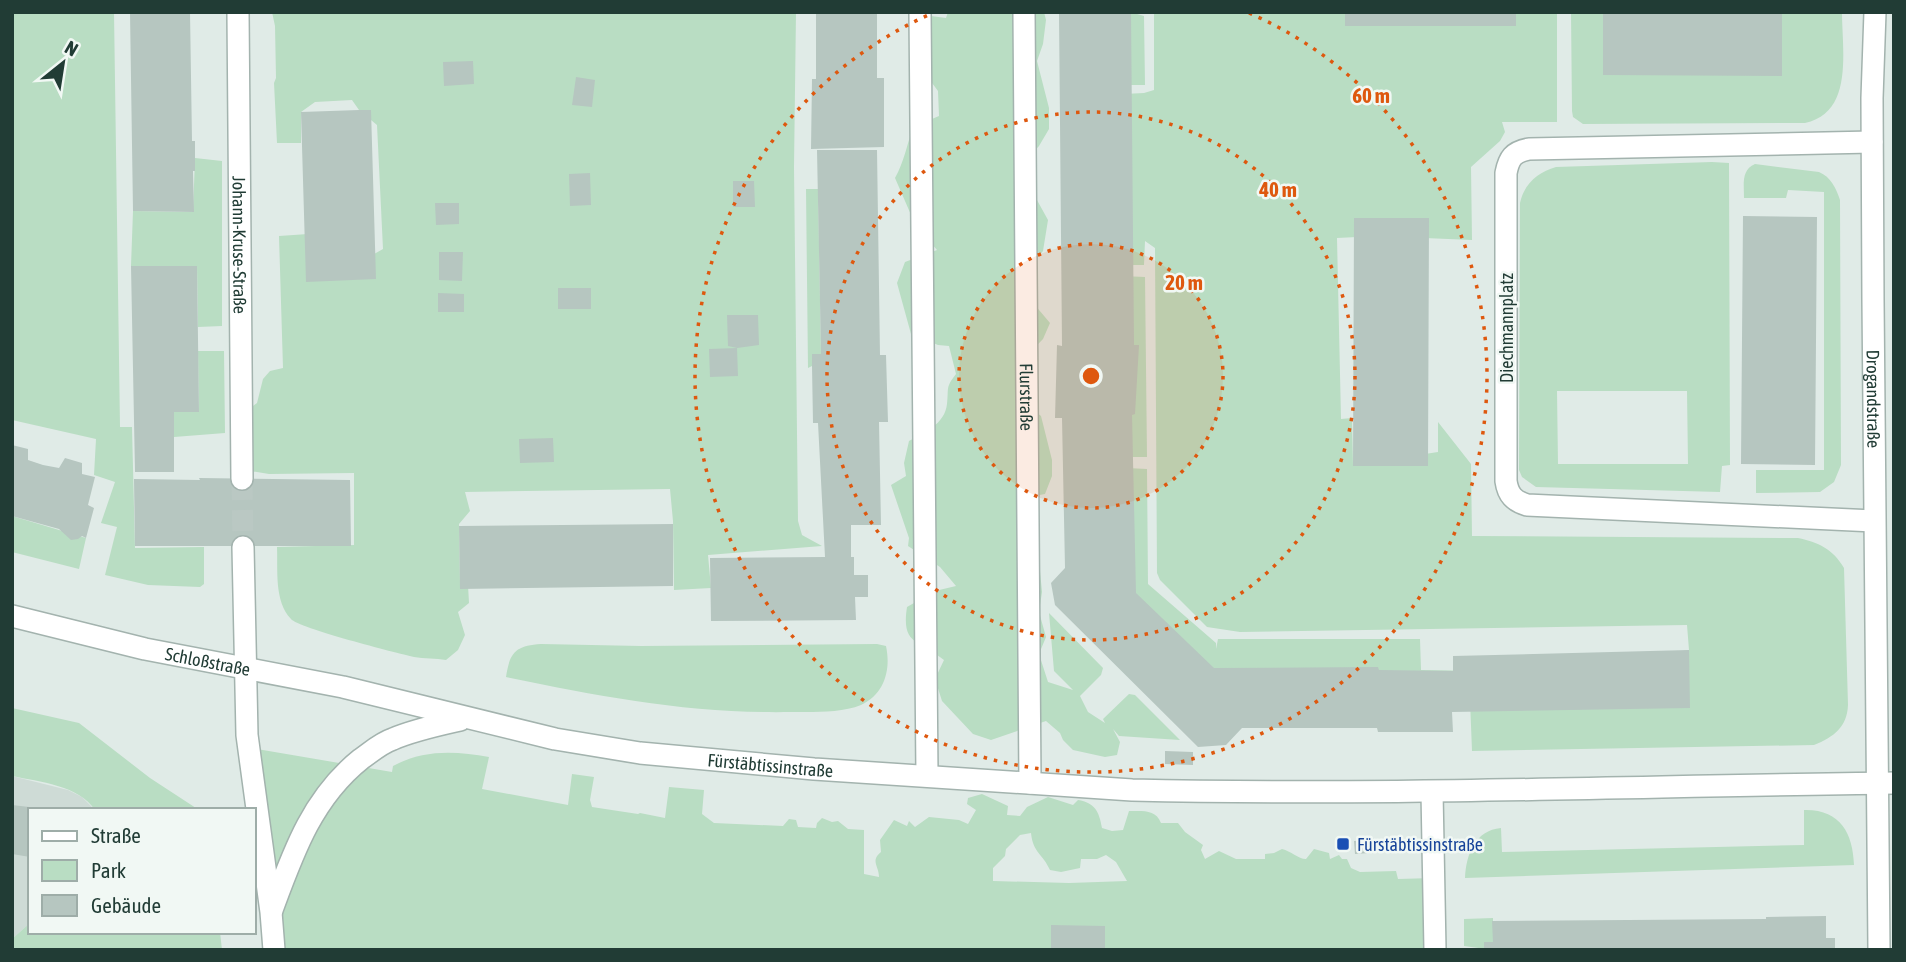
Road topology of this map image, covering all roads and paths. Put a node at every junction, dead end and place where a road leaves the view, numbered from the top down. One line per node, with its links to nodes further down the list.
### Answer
1 (238, 12): 6 (street, Johann-Kruse-Straße)
2 (920, 12): 13 (street)
3 (1024, 12): 14 (street, Flurstraße)
4 (1875, 12): 5 (street, Drogandstraße)
5 (1872, 142): 7 (street, Drogandstraße); 8 (street, Diechmannplatz)
6 (242, 479)
7 (1884, 492): 8 (street, Drogandstraße)
8 (1874, 521): 15 (street, Drogandstraße)
9 (243, 547): 11 (street)
10 (12, 616): 11 (street, Schloßstraße)
11 (244, 667): 12 (street, Fürstäbtissinstraße); 17 (street, Schloßstraße)
12 (466, 719): 13 (street, Fürstäbtissinstraße); 17 (street, Schloßstraße)
13 (927, 775): 14 (street, Fürstäbtissinstraße)
14 (1030, 783): 16 (street, Fürstäbtissinstraße)
15 (1886, 784): 16 (street, Fürstäbtissinstraße); 20 (street, Drogandstraße)
16 (1432, 792): 19 (street)
17 (271, 912): 18 (street, Schloßstraße)
18 (274, 950)
19 (1435, 950)
20 (1879, 950)

